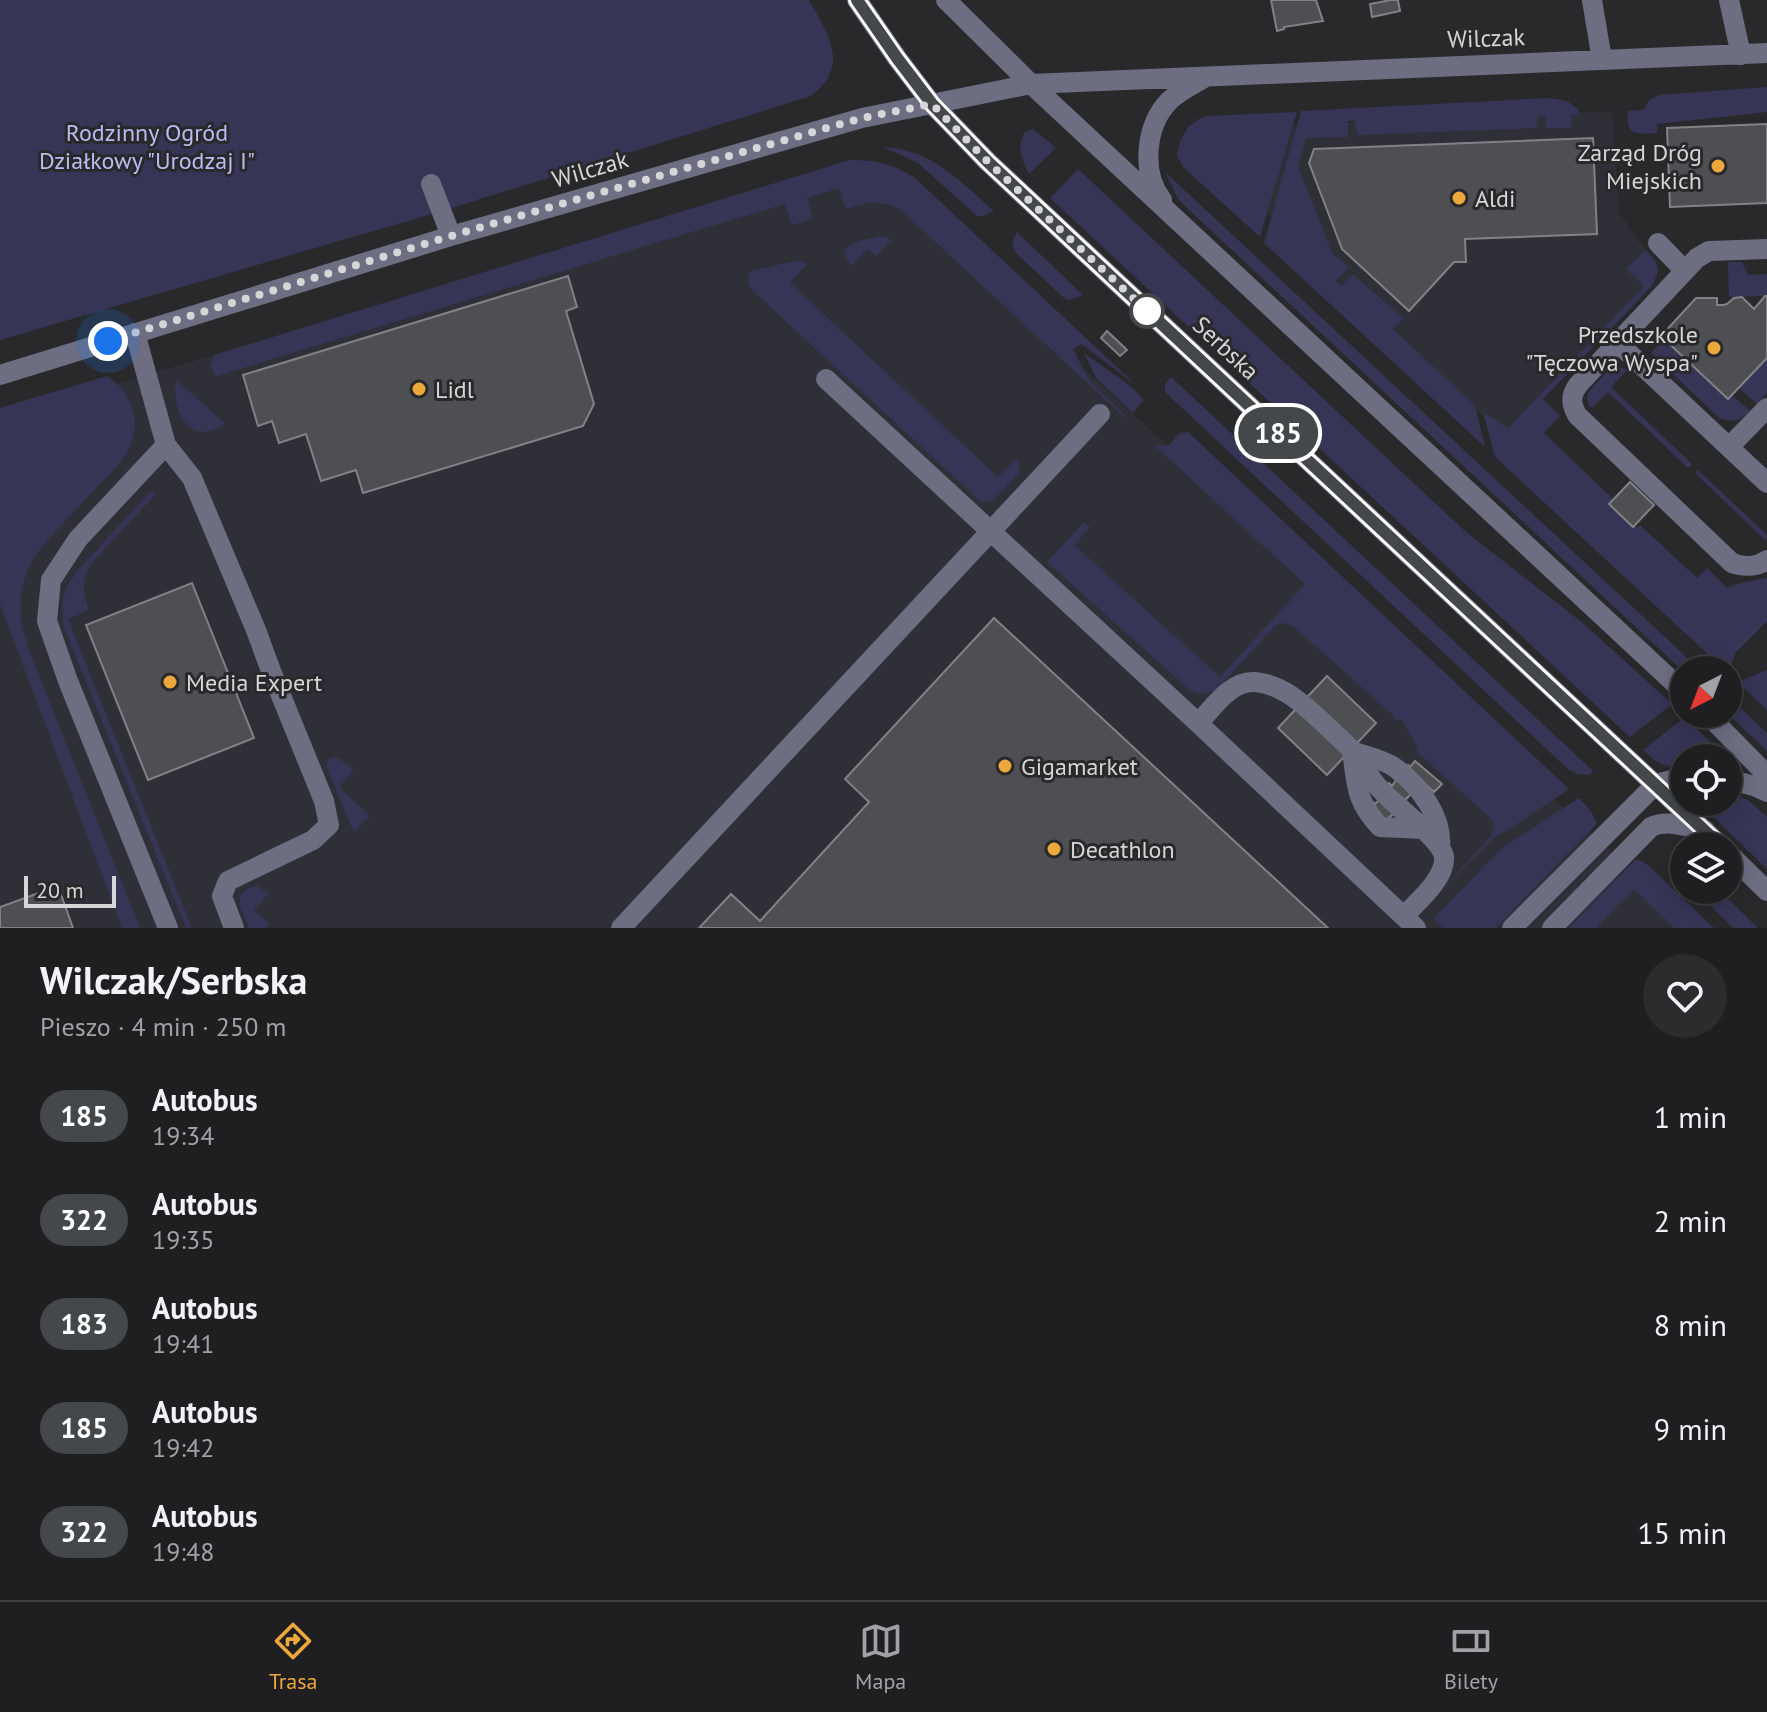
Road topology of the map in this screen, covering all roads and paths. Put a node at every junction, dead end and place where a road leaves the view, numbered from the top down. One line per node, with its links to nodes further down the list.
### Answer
1 (857, 0): 10 (street, Serbska)
2 (946, 0): 9 (street)
3 (1592, 0): 7 (street)
4 (1729, 0): 6 (street)
5 (1767, 53): 6 (street, Wilczak)
6 (1741, 55): 7 (street, Wilczak)
7 (1602, 60): 8 (street, Wilczak)
8 (1208, 76): 9 (street, Wilczak); 12 (street, Wilczak)
9 (1031, 84): 10 (street, Wilczak); 12 (street)
10 (932, 104): 13 (street, Wilczak); 35 (street, Serbska)
11 (431, 184): 13 (street)
12 (1179, 223): 28 (street)
13 (451, 236): 17 (street, Wilczak)
14 (1658, 243): 16 (street)
15 (1767, 249): 16 (street)
16 (1685, 271): 18 (street)
17 (135, 333): 19 (street, Wilczak); 23 (street)
18 (1618, 343): 24 (street); 27 (street)
19 (0, 375)
20 (826, 379): 26 (street)
21 (1767, 408): 24 (street)
22 (1100, 414): 26 (street)
23 (166, 445): 42 (street); 43 (street)
24 (1729, 447): 25 (street)
25 (1767, 483)
26 (990, 531): 29 (street); 44 (street)
27 (1767, 560)
28 (1670, 679)
29 (1198, 723): 31 (street); 41 (street)
30 (1721, 728): 32 (street)
31 (1352, 751): 38 (street); 38 (street)
32 (1767, 775)
33 (1670, 780): 35 (street)
34 (1742, 783): 36 (street)
35 (1656, 784): 37 (street, Serbska); 45 (street)
36 (1767, 792)
37 (1705, 830): 46 (street)
38 (1440, 848): 41 (street)
39 (1742, 867): 40 (street)
40 (1767, 891)
41 (1410, 922)
42 (168, 928)
43 (234, 928)
44 (621, 928)
45 (1512, 928)
46 (1552, 928)

